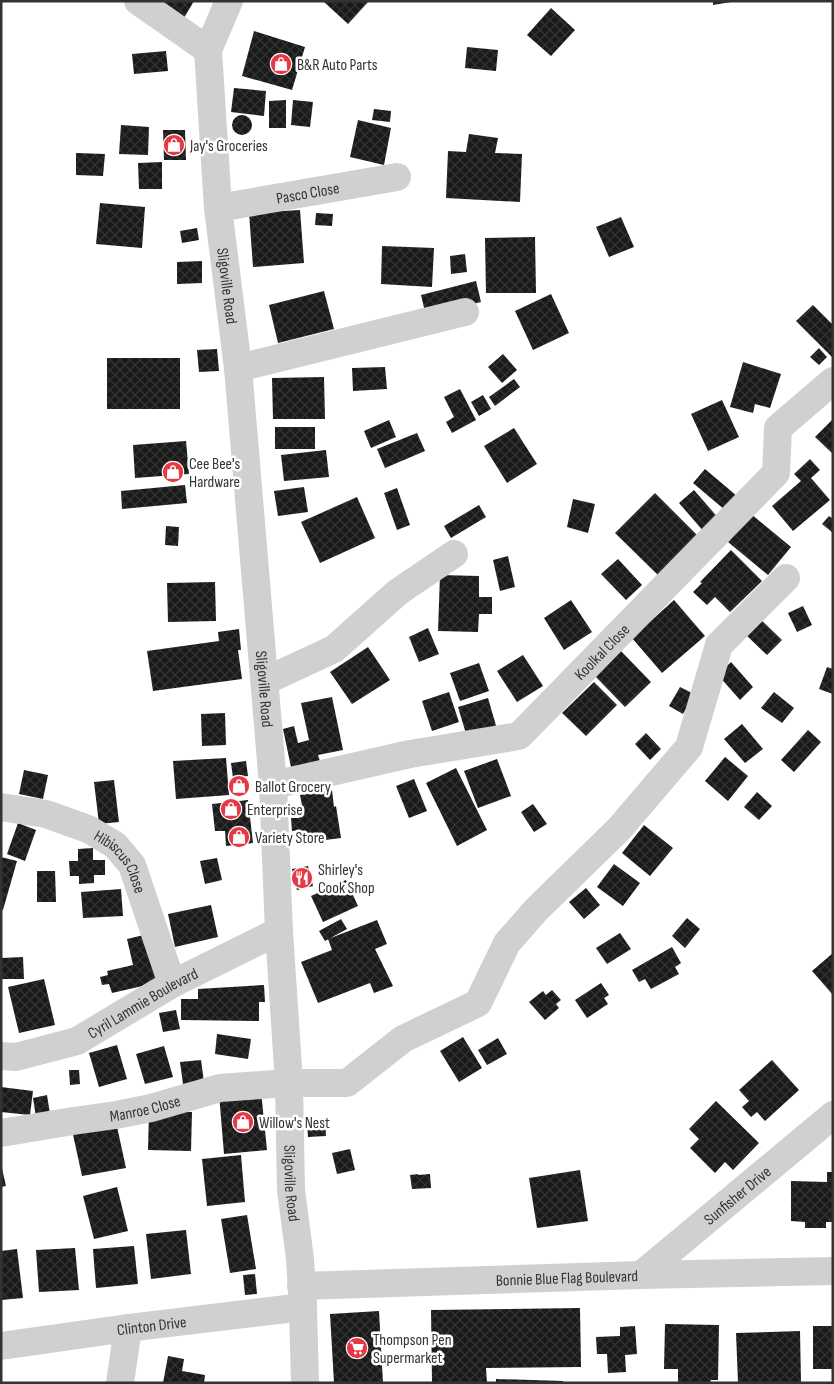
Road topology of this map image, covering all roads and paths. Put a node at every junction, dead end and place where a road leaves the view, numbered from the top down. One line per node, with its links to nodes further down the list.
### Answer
1 (138, 1): 3 (street)
2 (229, 1): 3 (street, Sligoville Road)
3 (208, 50): 5 (street, Sligoville Road)
4 (397, 177): 5 (street, Pasco Close)
5 (218, 208): 7 (street, Sligoville Road)
6 (465, 312): 7 (street)
7 (238, 368): 11 (street, Sligoville Road)
8 (833, 381): 12 (street, Koolkal Close)
9 (454, 554): 11 (street)
10 (786, 578): 17 (street, Manroe Close)
11 (264, 681): 12 (street, Sligoville Road)
12 (273, 785): 14 (street, Sligoville Road)
13 (1, 807): 15 (street, Hibiscus Close)
14 (279, 931): 15 (street, Cyril Lammie Boulevard); 17 (street, Sligoville Road)
15 (172, 984): 16 (street, Cyril Lammie Boulevard)
16 (1, 1056)
17 (289, 1083): 19 (street, Manroe Close); 22 (street, Sligoville Road)
18 (833, 1115): 21 (street, Sunfisher Drive)
19 (1, 1133)
20 (833, 1272): 21 (street, Bonnie Blue Flag Boulevard)
21 (641, 1275): 22 (street, Bonnie Blue Flag Boulevard)
22 (302, 1296): 23 (street, Clinton Drive); 26 (street, Sligoville Road)
23 (128, 1328): 24 (street, Clinton Drive); 25 (street)
24 (1, 1346)
25 (120, 1383)
26 (305, 1383)

